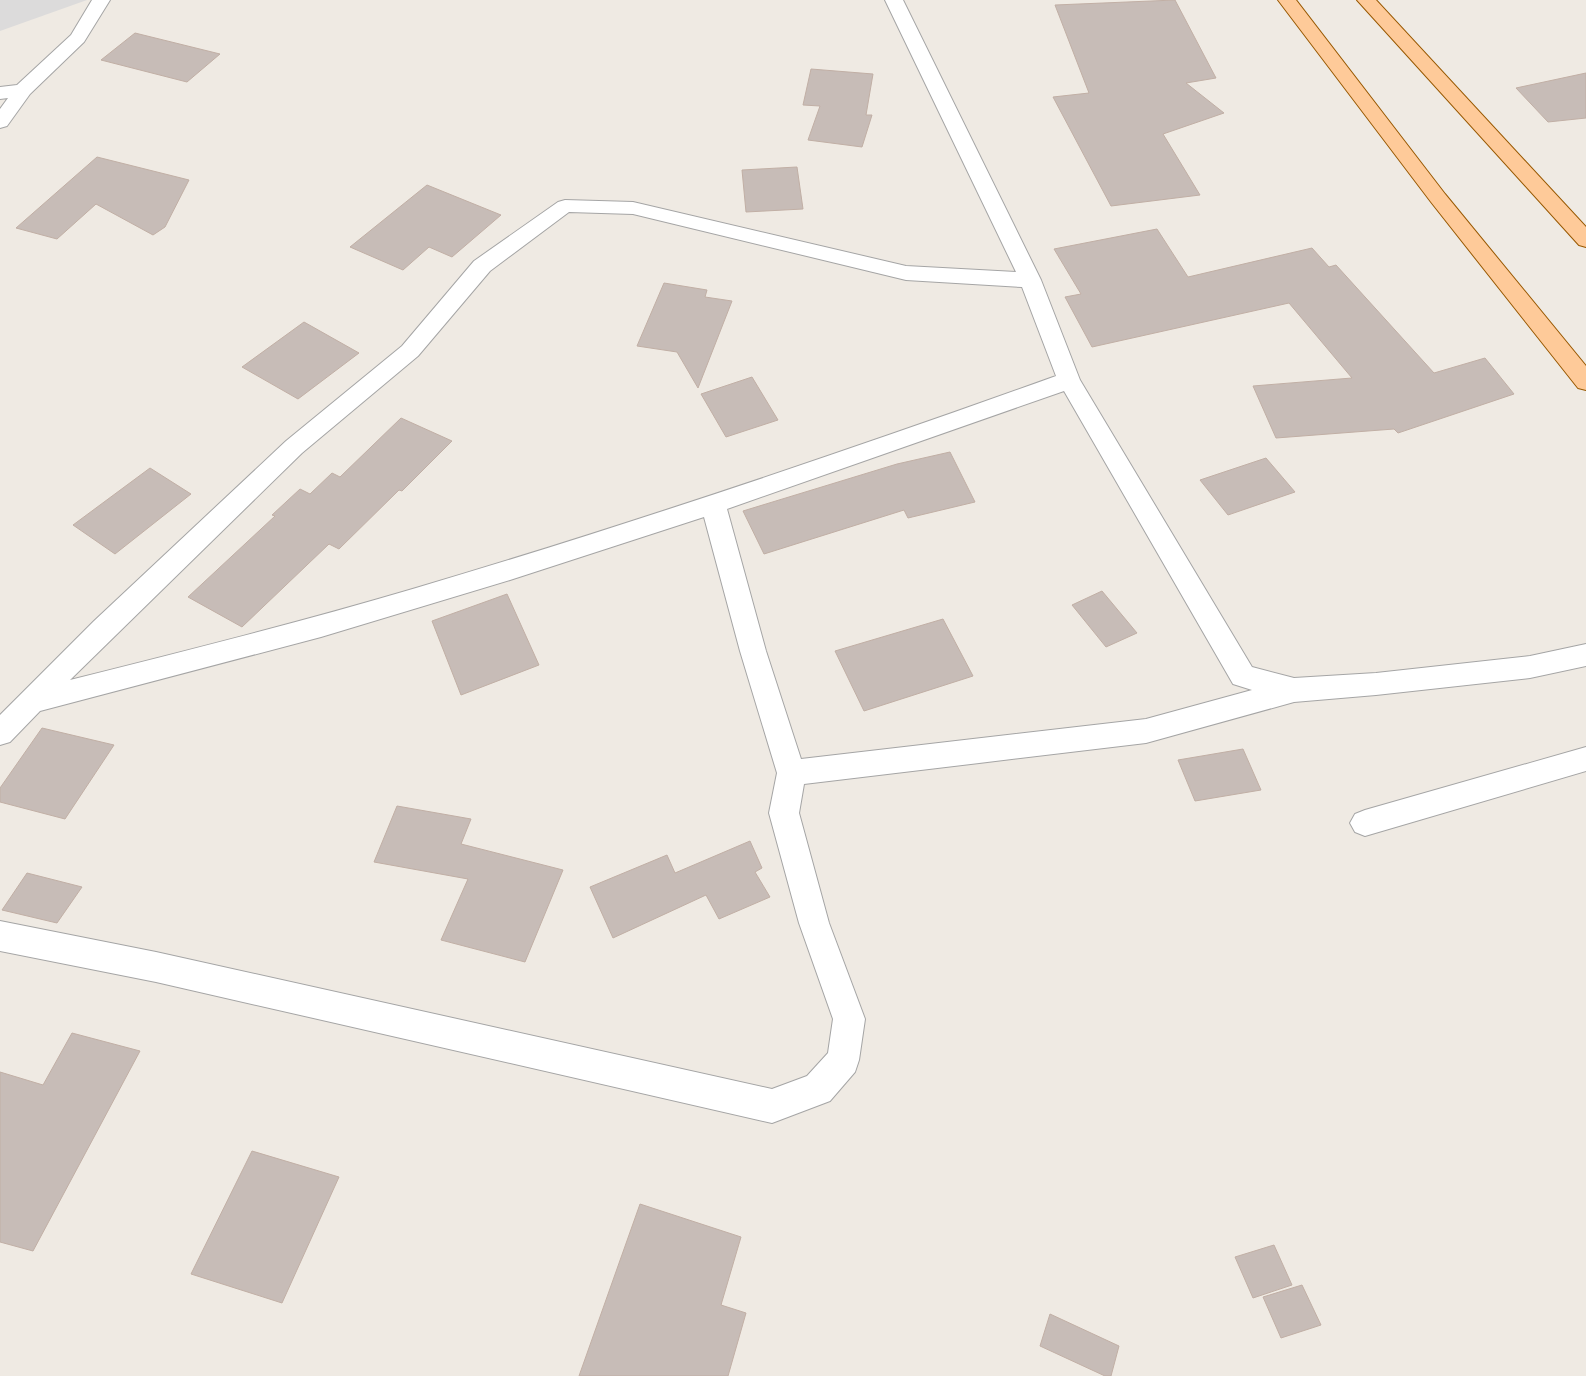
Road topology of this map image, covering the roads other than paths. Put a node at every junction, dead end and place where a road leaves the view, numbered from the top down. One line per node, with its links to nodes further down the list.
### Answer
1 (101, 0): 5 (street)
2 (894, 0): 9 (street)
3 (1287, 0): 11 (main road)
4 (1366, 0): 8 (main road)
5 (23, 90): 6 (street); 7 (street)
6 (0, 93)
7 (0, 122)
8 (1586, 240)
9 (1030, 280): 10 (street); 15 (street)
10 (1070, 380): 12 (street); 14 (street)
11 (1586, 382)
12 (713, 504): 15 (street); 18 (street)
13 (1586, 655): 14 (street)
14 (1294, 690): 18 (street)
15 (30, 702): 16 (street)
16 (0, 733)
17 (1586, 759): 19 (street)
18 (791, 773): 20 (street)
19 (1365, 823)
20 (0, 936)

